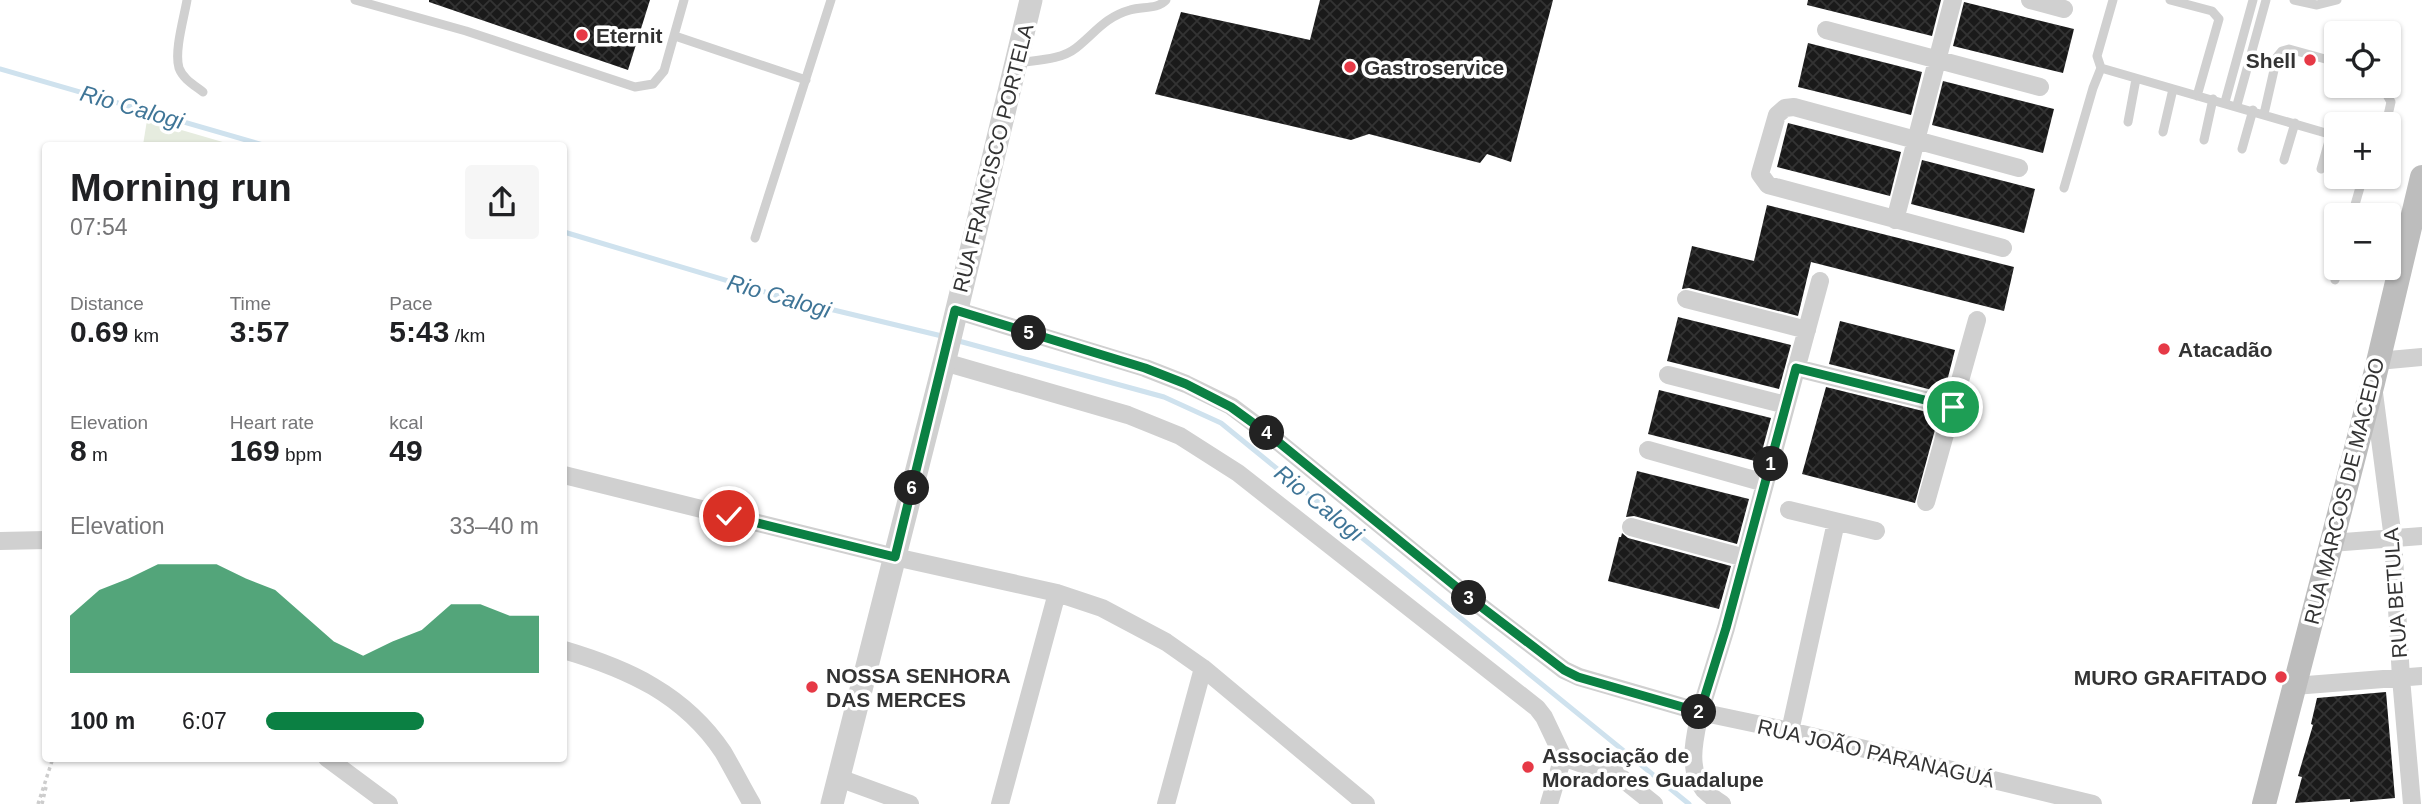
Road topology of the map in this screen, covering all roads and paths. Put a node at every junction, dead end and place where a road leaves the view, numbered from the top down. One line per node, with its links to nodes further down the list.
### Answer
1 (187, 0): 26 (lane)
2 (355, 0): 17 (lane)
3 (684, 0): 17 (lane)
4 (831, 0): 23 (lane)
5 (1031, 0): 20 (street, RUA FRANCISCO PORTELA)
6 (1166, 0): 20 (lane)
7 (1953, 0): 18 (street)
8 (2030, 0): 15 (street)
9 (2113, 0): 21 (lane)
10 (2170, 0): 27 (lane)
11 (2253, 0): 29 (lane)
12 (2266, 0): 30 (lane)
13 (2294, 0): 14 (lane)
14 (2337, 0)
15 (2064, 9)
16 (1826, 30): 18 (street)
17 (674, 36): 23 (lane)
18 (1938, 59): 24 (street); 37 (street)
19 (2324, 59): 32 (lane)
20 (1016, 63): 51 (street, RUA FRANCISCO PORTELA)
21 (2101, 68): 22 (lane); 45 (lane)
22 (2136, 79): 25 (lane); 33 (lane)
23 (806, 80): 47 (lane)
24 (2040, 87)
25 (2172, 89): 27 (lane); 35 (lane)
26 (203, 92)
27 (2197, 96): 28 (lane)
28 (2213, 99): 29 (lane); 38 (lane)
29 (2225, 102): 30 (lane)
30 (2237, 106): 31 (lane)
31 (2253, 110): 32 (lane); 39 (lane)
32 (2264, 114): 34 (lane)
33 (2128, 122)
34 (2295, 123): 36 (lane); 41 (lane)
35 (2162, 132)
36 (2324, 132)
37 (1916, 139): 42 (street); 46 (street); 46 (street)
38 (2204, 139)
39 (2242, 149)
40 (2324, 159): 43 (lane)
41 (2284, 160)
42 (2019, 168)
43 (2320, 169)
44 (2422, 177): 57 (main road, RUA MARCOS DE MACEDO)
45 (2064, 188)
46 (1895, 220): 48 (street)
47 (755, 238)
48 (2003, 248)
49 (1820, 281): 53 (street)
50 (1686, 299): 53 (street)
51 (955, 314): 55 (street, RUA FRANCISCO PORTELA); 82 (street, RUA JOÃO PARANAGUÁ)
52 (1977, 320): 60 (street)
53 (1807, 330): 56 (street)
54 (2422, 357): 57 (street)
55 (945, 359): 74 (street, RUA FRANCISCO PORTELA); 84 (street)
56 (1796, 368): 59 (street); 60 (street)
57 (2375, 372): 70 (street, RUA BETULA); 73 (main road, RUA MARCOS DE MACEDO)
58 (1668, 375): 59 (street)
59 (1786, 405): 63 (street)
60 (1953, 407): 64 (street)
61 (1648, 450): 63 (street)
62 (567, 476): 74 (street)
63 (1765, 483): 75 (street)
64 (1926, 502)
65 (1789, 510): 66 (street)
66 (1836, 522): 68 (street); 83 (street)
67 (1631, 527): 75 (street)
68 (1876, 531)
69 (2422, 536): 70 (street)
70 (2393, 539): 73 (street); 80 (street, RUA BETULA)
71 (42, 540): 72 (street)
72 (0, 541)
73 (2331, 543): 81 (main road, RUA MARCOS DE MACEDO)
74 (895, 557): 76 (street); 87 (street, RUA FRANCISCO PORTELA)
75 (1745, 558): 82 (street)
76 (1057, 593): 78 (street); 93 (street)
77 (567, 651): 90 (street)
78 (1203, 668): 94 (street); 95 (street)
79 (2422, 676): 80 (street)
80 (2401, 678): 81 (street); 101 (street, RUA BETULA)
81 (2294, 686): 100 (main road, RUA MARCOS DE MACEDO)
82 (1700, 712): 83 (street, RUA JOÃO PARANAGUÁ); 98 (street)
83 (1790, 731): 99 (street, RUA JOÃO PARANAGUÁ)
84 (1563, 757): 96 (street); 97 (street)
85 (52, 762): 88 (path)
86 (332, 762): 89 (street)
87 (839, 778): 91 (street, RUA FRANCISCO PORTELA); 92 (street)
88 (40, 804)
89 (388, 804)
90 (752, 804)
91 (832, 804)
92 (910, 804)
93 (1000, 804)
94 (1166, 804)
95 (1366, 804)
96 (1549, 804)
97 (1654, 804)
98 (1722, 804)
99 (2093, 804)
100 (2264, 804)
101 (2412, 804)

